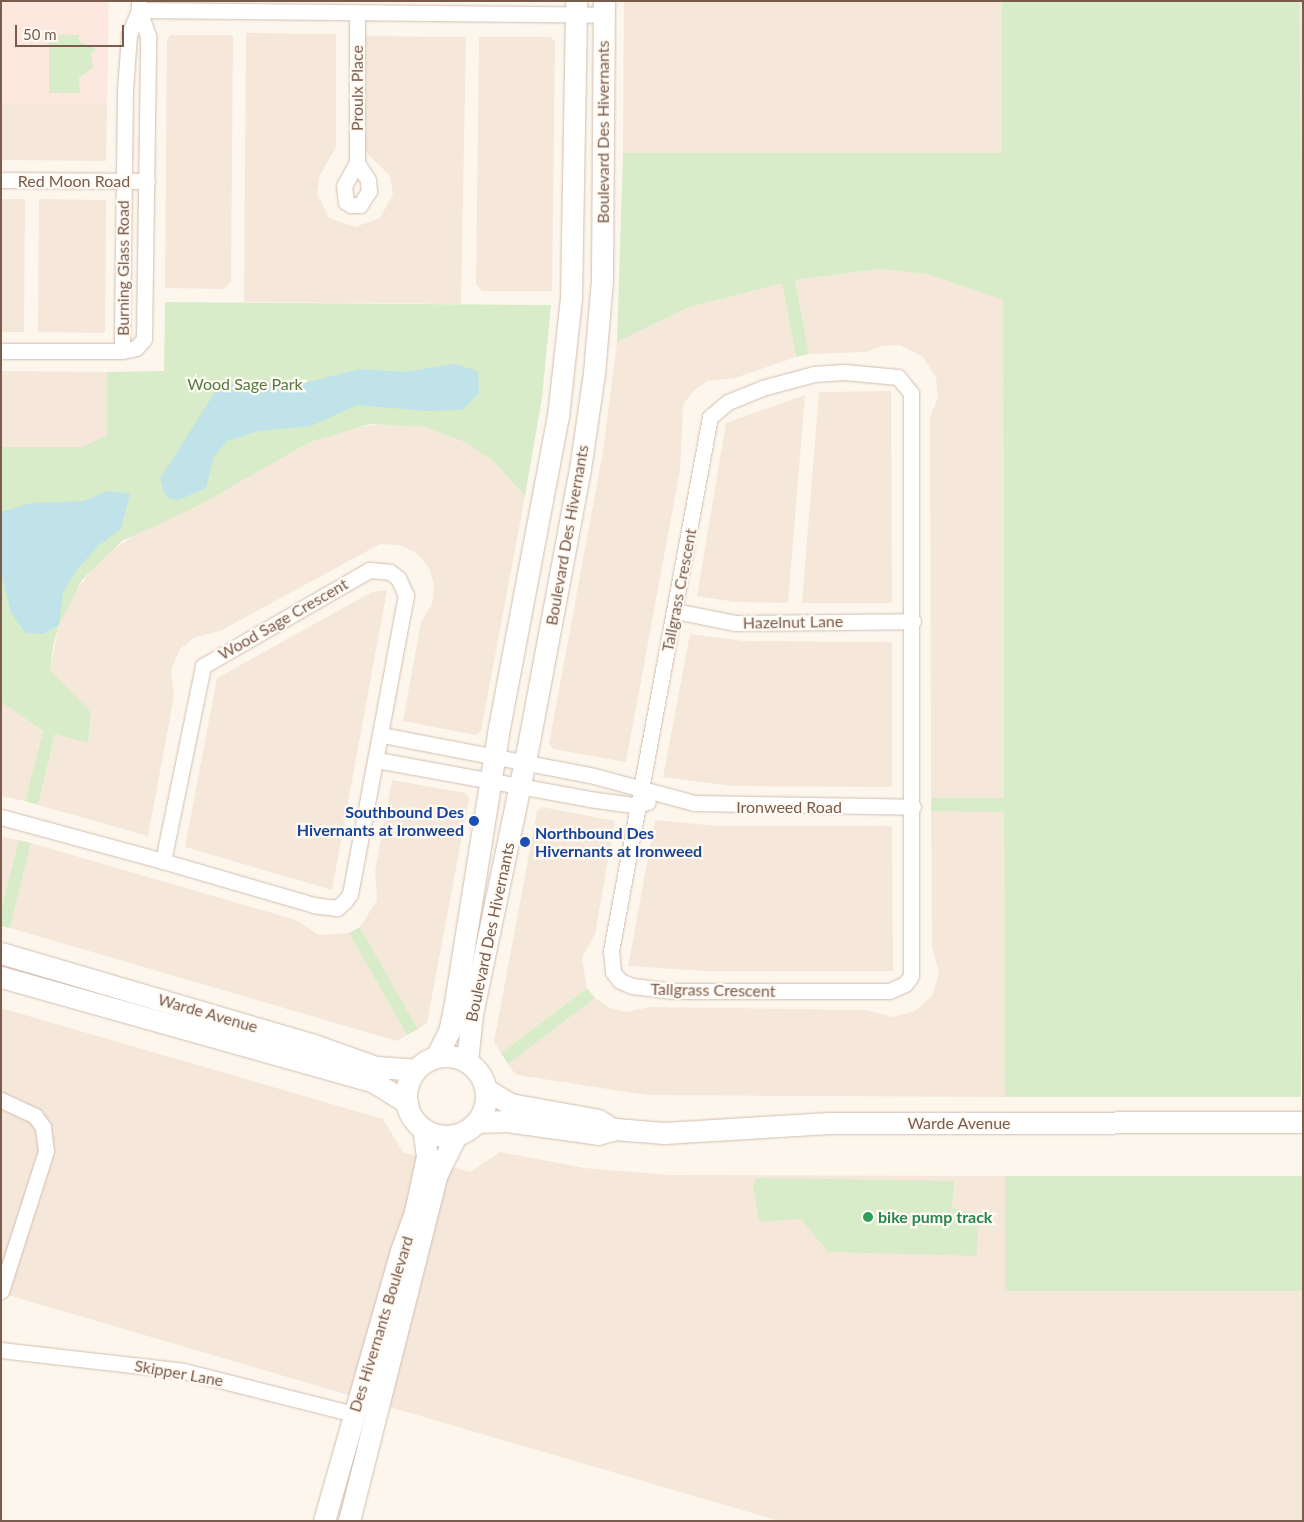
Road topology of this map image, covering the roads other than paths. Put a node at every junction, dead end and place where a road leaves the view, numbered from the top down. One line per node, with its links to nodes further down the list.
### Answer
1 (139, 6): 4 (street); 7 (street, Burning Glass Road); 8 (street, Burning Glass Road)
2 (576, 8): 3 (street); 4 (street); 14 (street, Boulevard Des Hivernants)
3 (604, 8): 16 (street, Boulevard Des Hivernants)
4 (357, 13): 5 (street, Proulx Place)
5 (357, 163)
6 (1, 180): 7 (street, Red Moon Road)
7 (123, 181): 8 (street, Red Moon Road); 10 (street, Burning Glass Road)
8 (147, 181): 10 (street, Burning Glass Road)
9 (1, 351): 10 (street)
10 (122, 351)
11 (675, 611): 12 (street, Hazelnut Lane); 12 (street, Tallgrass Crescent); 19 (street, Tallgrass Crescent)
12 (913, 621): 22 (street, Tallgrass Crescent)
13 (382, 735): 14 (street); 15 (street, Wood Sage Crescent); 24 (street, Wood Sage Crescent)
14 (495, 756): 16 (street); 17 (street, Boulevard Des Hivernants)
15 (377, 760): 17 (street); 24 (street, Wood Sage Crescent)
16 (525, 762): 18 (street, Boulevard Des Hivernants); 19 (street, Ironweed Road)
17 (490, 780): 18 (street, Ironweed Road); 27 (street, Boulevard Des Hivernants)
18 (520, 786): 21 (street, Ironweed Road); 28 (street, Boulevard Des Hivernants)
19 (642, 788): 20 (street, Ironweed Road); 21 (street, Tallgrass Crescent)
20 (667, 799): 21 (street, Ironweed Road); 22 (street, Ironweed Road)
21 (639, 804): 22 (street, Tallgrass Crescent)
22 (913, 808)
23 (1, 817): 24 (street, Wood Sage Crescent)
24 (163, 861)
25 (1, 953): 29 (street, Warde Avenue)
26 (1, 977): 32 (street, Warde Avenue)
27 (436, 1057): 28 (street); 29 (street)
28 (467, 1061): 30 (street)
29 (415, 1070): 32 (street)
30 (487, 1090): 33 (street); 36 (street, Warde Avenue)
31 (1, 1100): 38 (street)
32 (406, 1103): 35 (street)
33 (477, 1122): 36 (street, Warde Avenue); 37 (street)
34 (1303, 1122): 36 (street, Warde Avenue)
35 (423, 1129): 37 (street); 40 (street, Des Hivernants Boulevard)
36 (615, 1129)
37 (456, 1135): 42 (street, Des Hivernants Boulevard)
38 (1, 1291)
39 (1, 1350): 40 (street, Skipper Lane)
40 (354, 1414): 41 (street, Des Hivernants Boulevard)
41 (324, 1521)
42 (349, 1521)

